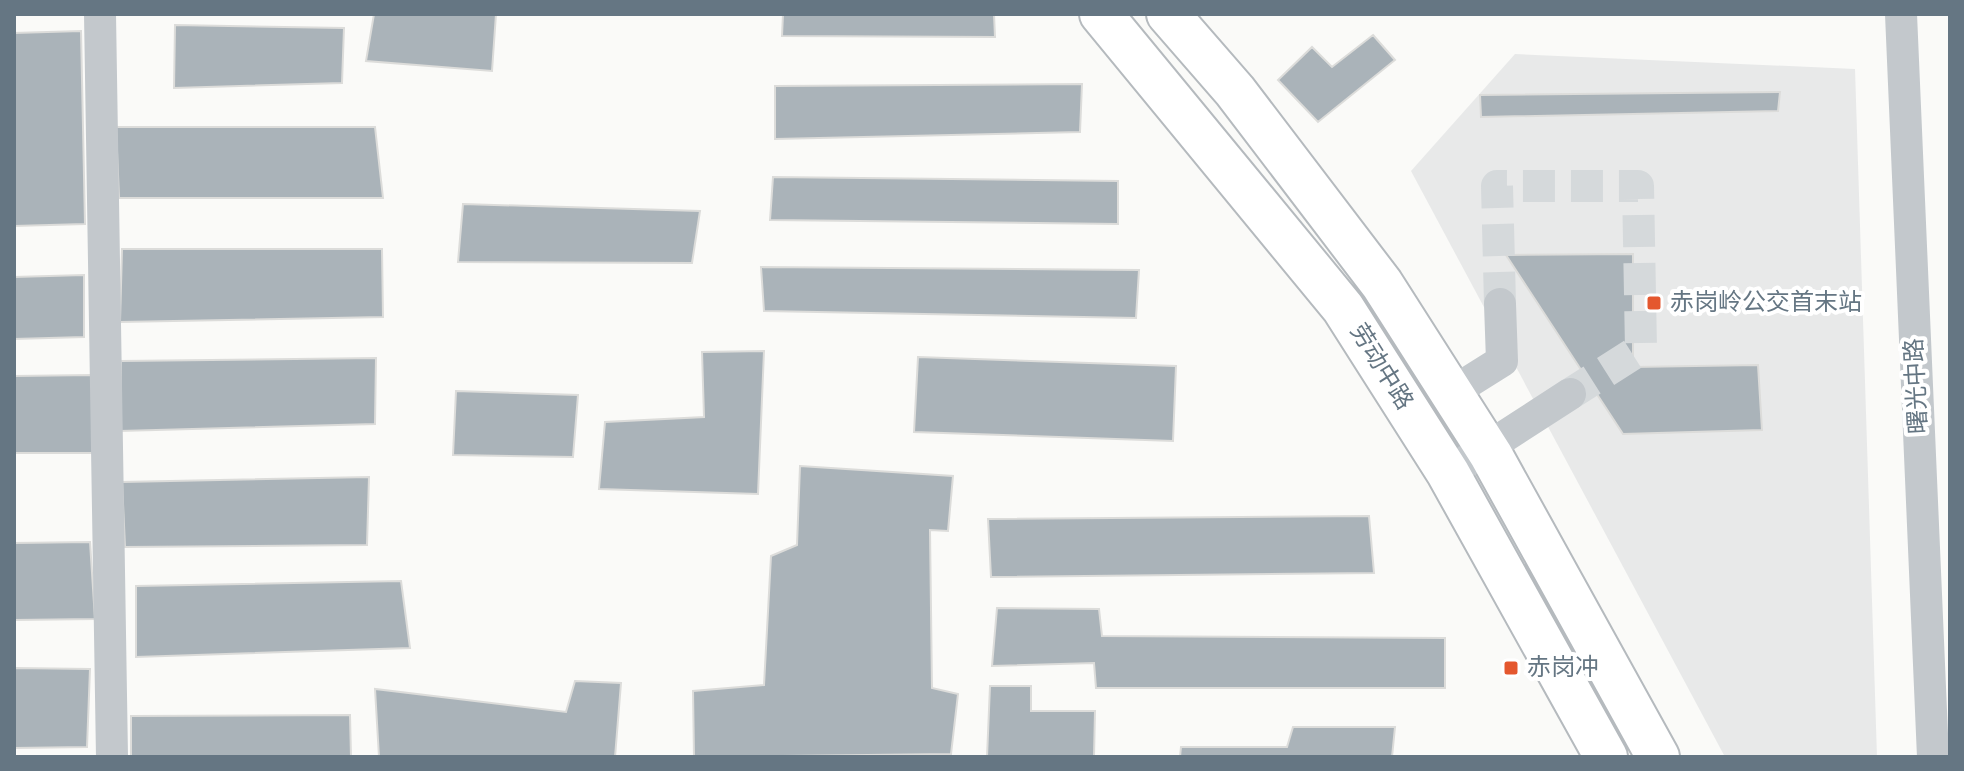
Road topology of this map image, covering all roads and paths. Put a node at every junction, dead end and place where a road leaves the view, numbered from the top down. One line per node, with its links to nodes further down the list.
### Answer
1 (100, 14): 10 (street)
2 (1101, 14): 9 (main road, 劳动中路)
3 (1168, 14): 6 (main road, 劳动中路)
4 (1901, 14): 13 (street, 曙光中路)
5 (1500, 304): 6 (street)
6 (1451, 393): 8 (main road, 劳动中路)
7 (1570, 394): 8 (street)
8 (1487, 448): 9 (street); 12 (main road, 劳动中路)
9 (1448, 473): 11 (main road, 劳动中路)
10 (112, 757)
11 (1606, 757)
12 (1658, 757)
13 (1933, 757)

